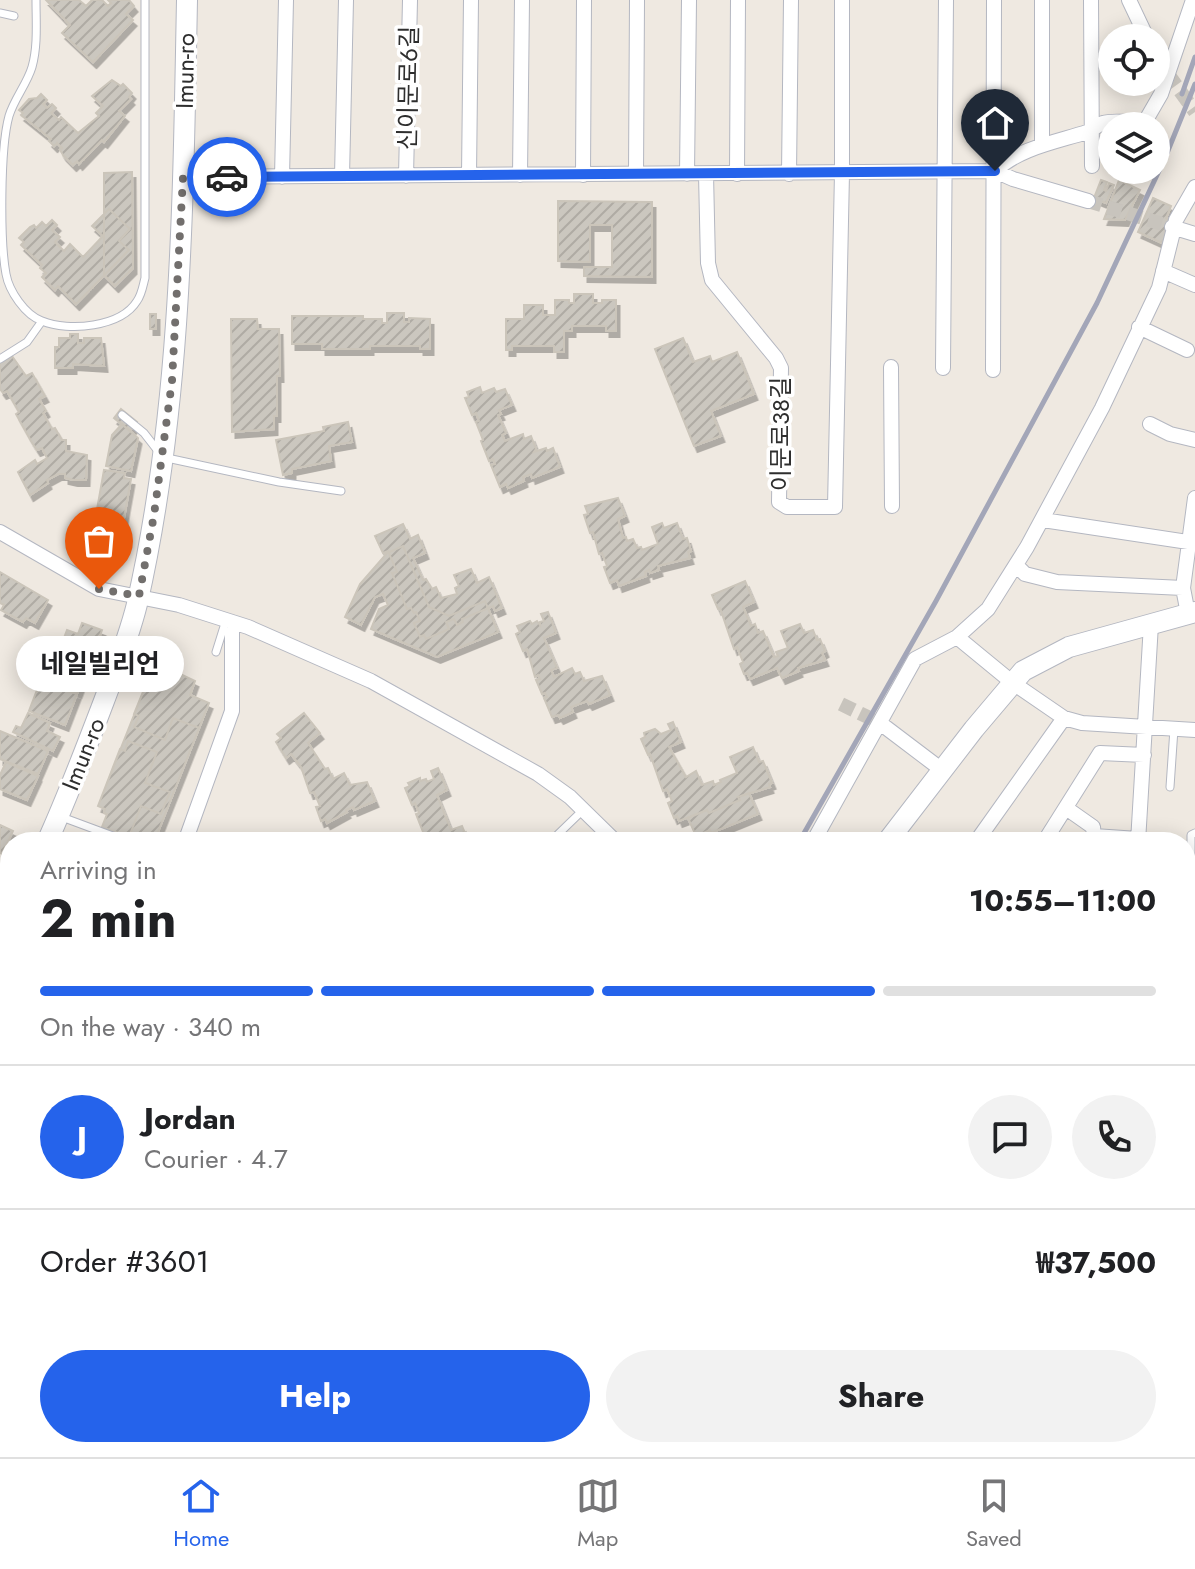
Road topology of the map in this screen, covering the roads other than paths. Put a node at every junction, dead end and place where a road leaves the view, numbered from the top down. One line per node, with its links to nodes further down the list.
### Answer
1 (36, 0): 50 (lane)
2 (145, 0): 50 (lane)
3 (187, 0): 42 (main road, Imun-ro)
4 (286, 0): 43 (street)
5 (346, 0): 40 (street)
6 (410, 0): 41 (street, 신이문로6길)
7 (471, 0): 37 (street)
8 (522, 0): 38 (street)
9 (584, 0): 39 (street)
10 (637, 0): 32 (street)
11 (689, 0): 33 (street)
12 (738, 0): 35 (street)
13 (791, 0): 36 (street)
14 (842, 0): 30 (street)
15 (946, 0): 31 (street)
16 (994, 0): 29 (street)
17 (1042, 0): 27 (street)
18 (1091, 0): 26 (street)
19 (1129, 0): 23 (street)
20 (1193, 0): 24 (street)
21 (0, 13): 22 (lane)
22 (14, 16)
23 (1140, 24)
24 (1170, 68)
25 (1157, 96): 26 (street)
26 (1092, 131): 27 (street); 28 (street)
27 (1042, 145): 29 (street)
28 (1092, 166)
29 (995, 171): 31 (street); 45 (street); 56 (street)
30 (842, 173): 31 (street); 34 (street, 이문로38길); 36 (street)
31 (945, 173): 55 (street)
32 (636, 174): 33 (street); 39 (street)
33 (687, 174): 34 (street)
34 (706, 174): 35 (street)
35 (737, 174): 36 (street)
36 (789, 174)
37 (469, 175): 38 (street); 41 (street)
38 (520, 175): 39 (street)
39 (583, 175)
40 (342, 176): 41 (street); 43 (street)
41 (406, 176)
42 (183, 177): 43 (street); 60 (main road, Imun-ro)
43 (282, 177)
44 (1195, 187): 46 (street)
45 (1088, 201)
46 (1173, 228): 47 (street); 48 (street)
47 (1195, 234)
48 (1163, 271): 49 (street); 51 (street)
49 (1195, 285)
50 (42, 321): 53 (lane)
51 (1139, 327): 52 (street); 64 (street)
52 (1187, 350)
53 (0, 359)
54 (891, 367): 63 (street)
55 (943, 368)
56 (993, 370)
57 (122, 415): 60 (lane)
58 (1150, 424): 59 (street)
59 (1195, 440)
60 (162, 457): 61 (lane); 69 (main road, Imun-ro)
61 (341, 491)
62 (1195, 498): 66 (street)
63 (892, 506)
64 (1043, 520): 66 (street); 67 (street)
65 (0, 532): 69 (street)
66 (1192, 543): 68 (street)
67 (1016, 565): 68 (street); 73 (street)
68 (1183, 588): 70 (street)
69 (139, 596): 71 (street); 86 (main road, Imun-ro)
70 (1191, 613): 72 (main road)
71 (229, 621): 74 (lane); 85 (street); 89 (street)
72 (1151, 624): 75 (main road); 78 (street)
73 (957, 637): 75 (street); 77 (street)
74 (216, 652)
75 (1013, 683): 76 (street); 82 (main road)
76 (1064, 718): 78 (street); 94 (street)
77 (880, 723): 82 (street); 92 (street)
78 (1145, 727): 79 (street); 81 (street)
79 (1174, 729): 80 (street); 83 (lane)
80 (1195, 730)
81 (1144, 755): 84 (street); 97 (street)
82 (942, 770): 93 (main road)
83 (1170, 787)
84 (1066, 808): 95 (street); 96 (street)
85 (583, 810): 90 (lane); 91 (street)
86 (58, 816): 87 (main road, Imun-ro); 88 (lane)
87 (51, 832)
88 (102, 832)
89 (189, 832)
90 (560, 832)
91 (606, 832)
92 (819, 832)
93 (895, 832)
94 (983, 832)
95 (1050, 832)
96 (1094, 832)
97 (1139, 832)

